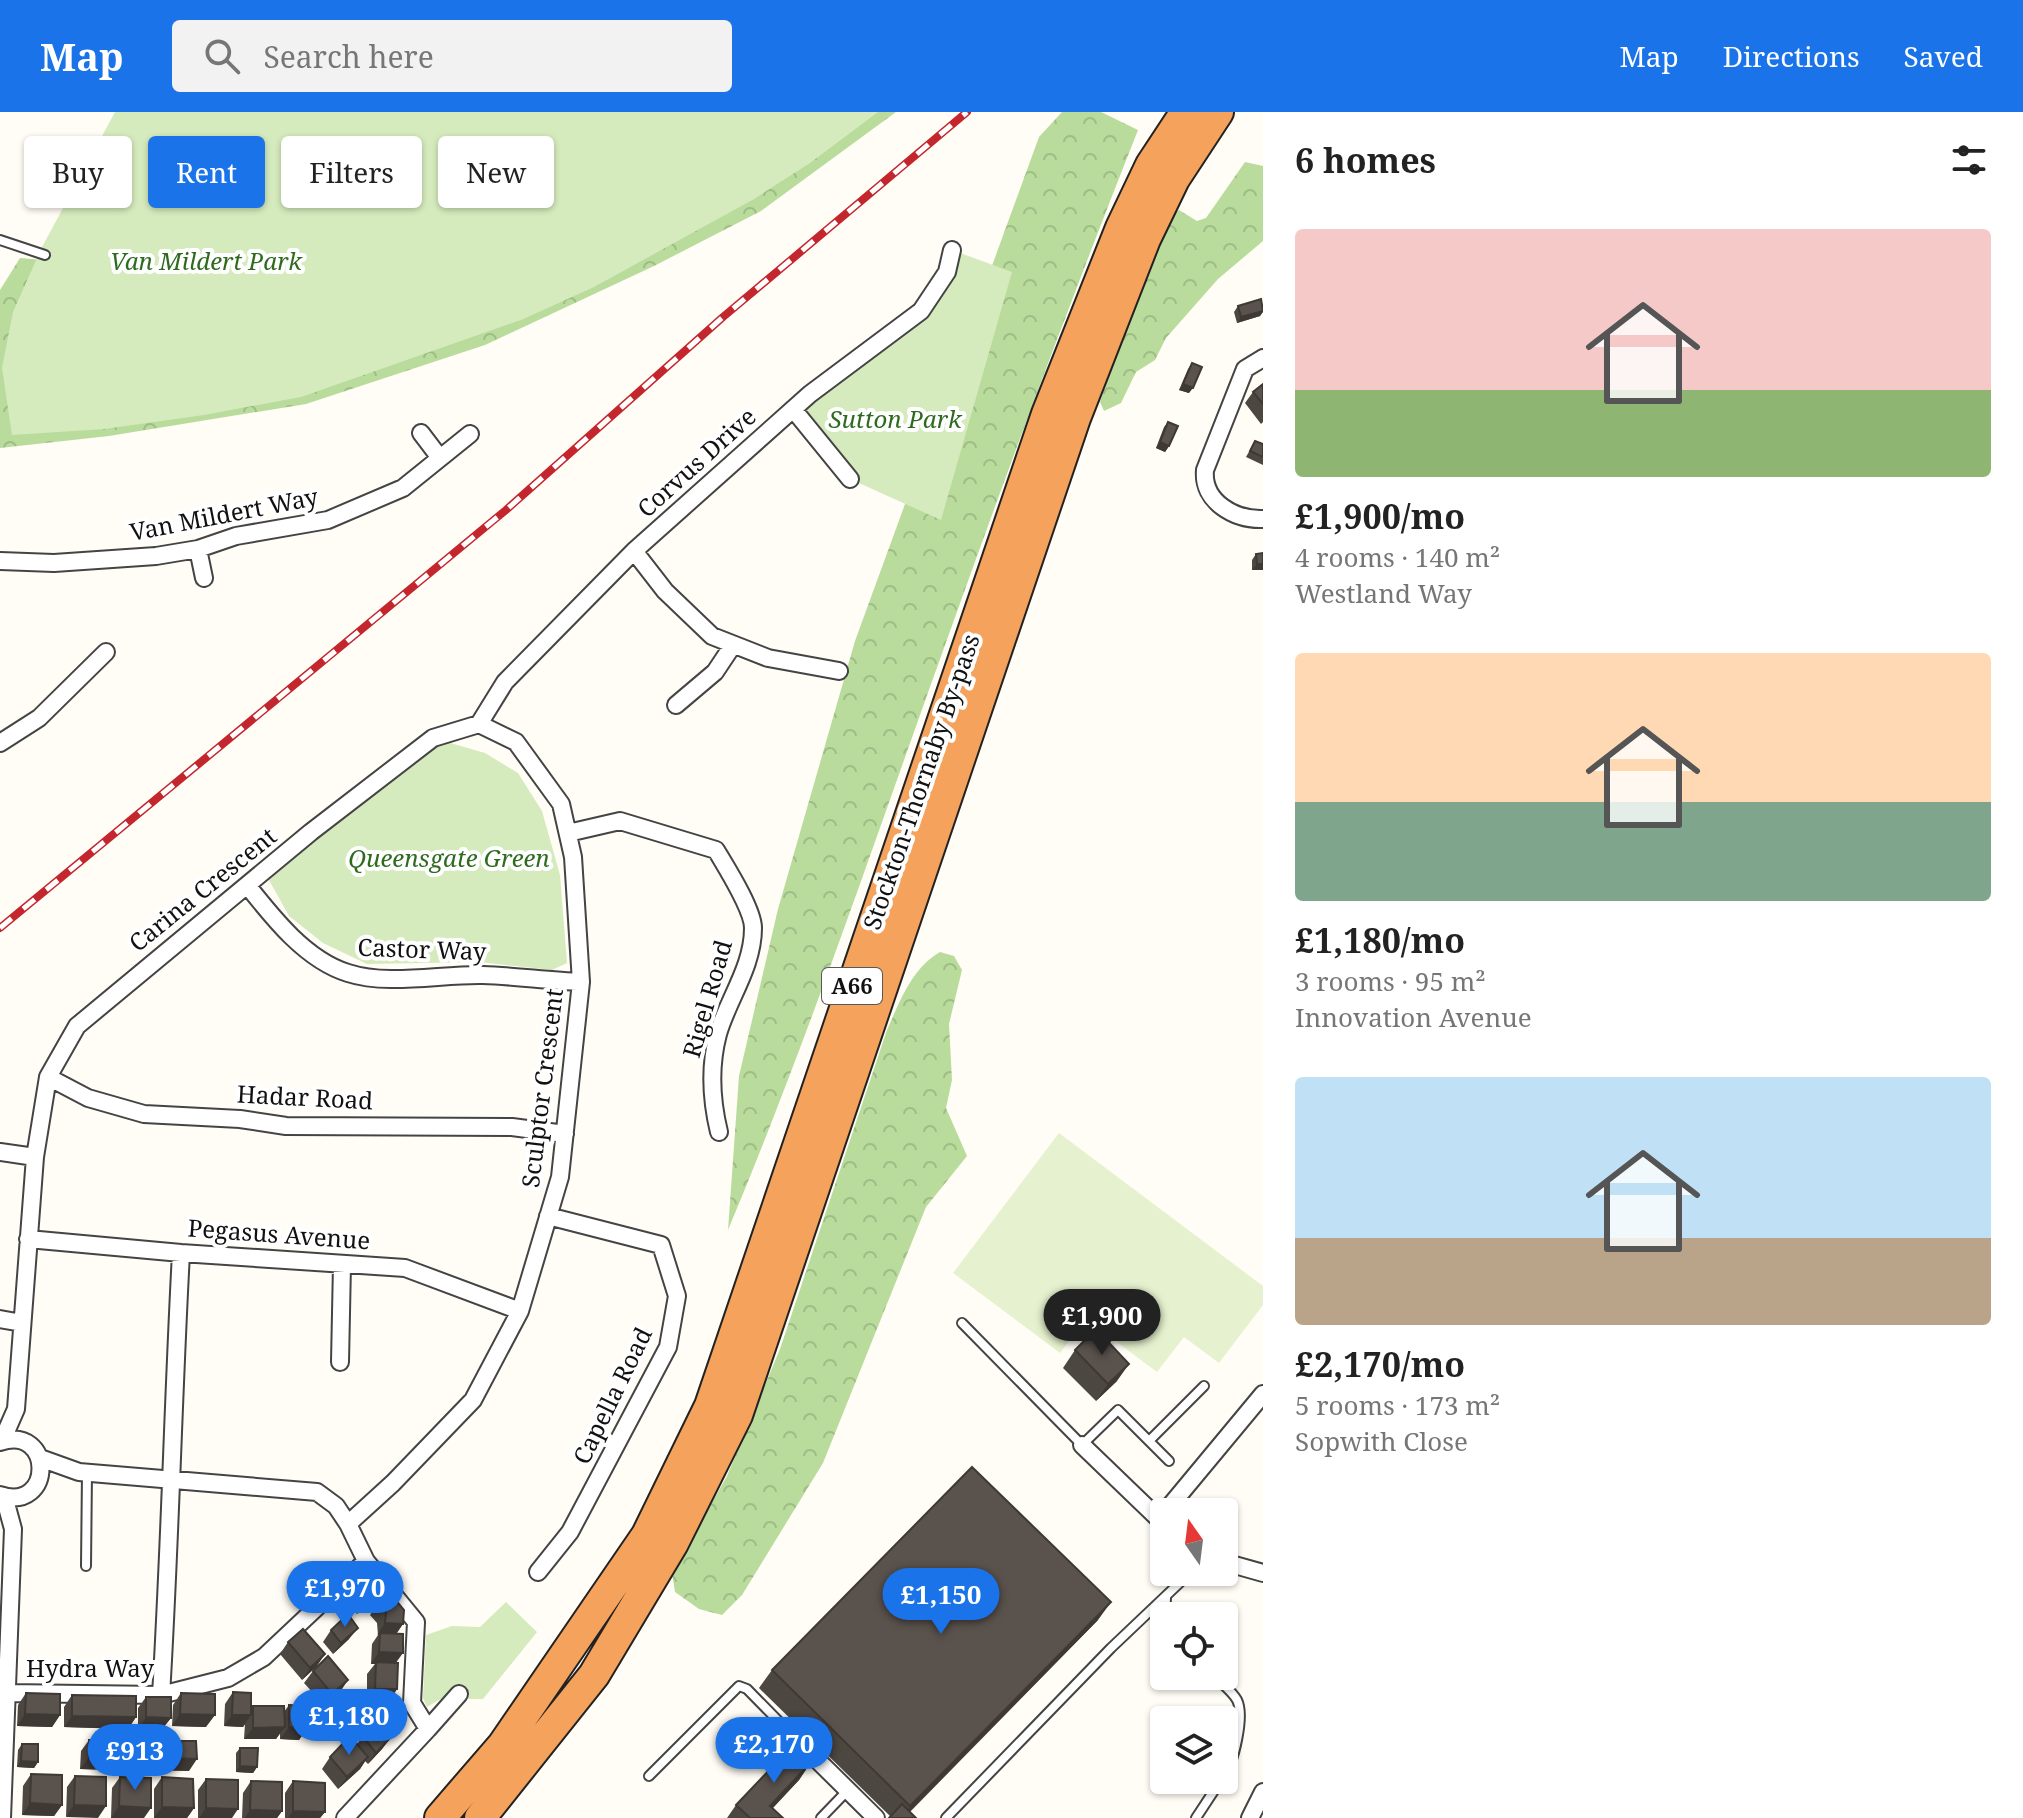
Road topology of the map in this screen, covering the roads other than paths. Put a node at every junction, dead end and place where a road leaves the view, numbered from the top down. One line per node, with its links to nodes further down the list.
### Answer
1 (1186, 112): 80 (highway, Stockton-Thornaby By-pass / A66)
2 (1218, 112): 81 (highway, Stockton-Thornaby By-pass / A66)
3 (0, 240): 5 (lane)
4 (952, 250): 7 (street, Corvus Drive)
5 (45, 255)
6 (1263, 358): 12 (street)
7 (793, 409): 11 (street); 14 (street, Corvus Drive)
8 (421, 433): 10 (street)
9 (470, 434): 10 (street, Van Mildert Way)
10 (440, 458): 13 (street, Van Mildert Way)
11 (850, 479)
12 (1263, 519)
13 (198, 549): 15 (street, Van Mildert Way); 16 (street)
14 (634, 551): 17 (street); 21 (street, Corvus Drive)
15 (0, 561)
16 (204, 578)
17 (733, 645): 19 (street); 20 (street)
18 (106, 652): 22 (street)
19 (839, 671)
20 (676, 705)
21 (479, 724): 23 (street, Sculptor Crescent); 24 (street, Carina Crescent)
22 (0, 743)
23 (568, 833): 25 (street, Sculptor Crescent); 27 (street, Rigel Road)
24 (247, 885): 25 (street, Castor Way); 26 (street, Carina Crescent)
25 (581, 982): 28 (street, Sculptor Crescent)
26 (48, 1077): 28 (street, Hadar Road); 30 (street, Carina Crescent)
27 (719, 1132)
28 (565, 1134): 31 (street, Sculptor Crescent)
29 (0, 1152): 30 (street)
30 (35, 1157): 32 (street, Carina Crescent)
31 (548, 1216): 35 (street, Sculptor Crescent); 61 (street, Capella Road)
32 (28, 1239): 33 (street, Pegasus Avenue); 37 (street, Carina Crescent)
33 (181, 1253): 34 (street, Pegasus Avenue); 51 (street)
34 (342, 1264): 35 (street, Pegasus Avenue); 39 (street)
35 (520, 1311): 56 (street, Sculptor Crescent)
36 (0, 1319): 37 (street)
37 (22, 1323): 42 (street, Carina Crescent)
38 (962, 1323): 46 (lane)
39 (340, 1362)
40 (1204, 1386): 43 (lane)
41 (1263, 1394): 54 (street)
42 (16, 1409): 44 (street, Carina Crescent); 45 (street, Carina Crescent)
43 (1149, 1441): 46 (lane); 48 (lane)
44 (1, 1442): 45 (street)
45 (26, 1443): 47 (street)
46 (1082, 1445): 55 (street)
47 (40, 1458): 49 (street); 50 (street)
48 (1169, 1461)
49 (83, 1472): 50 (street); 51 (street); 59 (lane)
50 (39, 1480): 53 (street)
51 (169, 1481): 56 (street); 70 (street)
52 (2, 1495): 53 (street); 57 (street)
53 (25, 1495): 57 (street)
54 (1178, 1498)
55 (1150, 1505)
56 (348, 1524): 58 (street)
57 (13, 1529): 66 (street)
58 (366, 1561): 70 (street, Hydra Way); 71 (street)
59 (86, 1566)
60 (1238, 1566): 62 (street)
61 (538, 1572)
62 (1263, 1573)
63 (1177, 1586): 64 (lane)
64 (1166, 1597): 65 (lane); 84 (lane)
65 (1166, 1602)
66 (5, 1635): 68 (street)
67 (1228, 1690): 72 (lane)
68 (8, 1693): 70 (street, Hydra Way); 78 (street)
69 (459, 1694): 71 (street)
70 (161, 1695)
71 (428, 1729): 79 (street)
72 (1238, 1729)
73 (797, 1740): 74 (lane); 75 (street)
74 (649, 1776)
75 (848, 1790): 82 (lane); 83 (street)
76 (1263, 1792): 86 (street)
77 (1212, 1794): 85 (lane)
78 (2, 1818)
79 (345, 1818)
80 (440, 1818)
81 (480, 1818)
82 (821, 1818)
83 (876, 1818)
84 (946, 1818)
85 (1196, 1818)
86 (1250, 1818)

